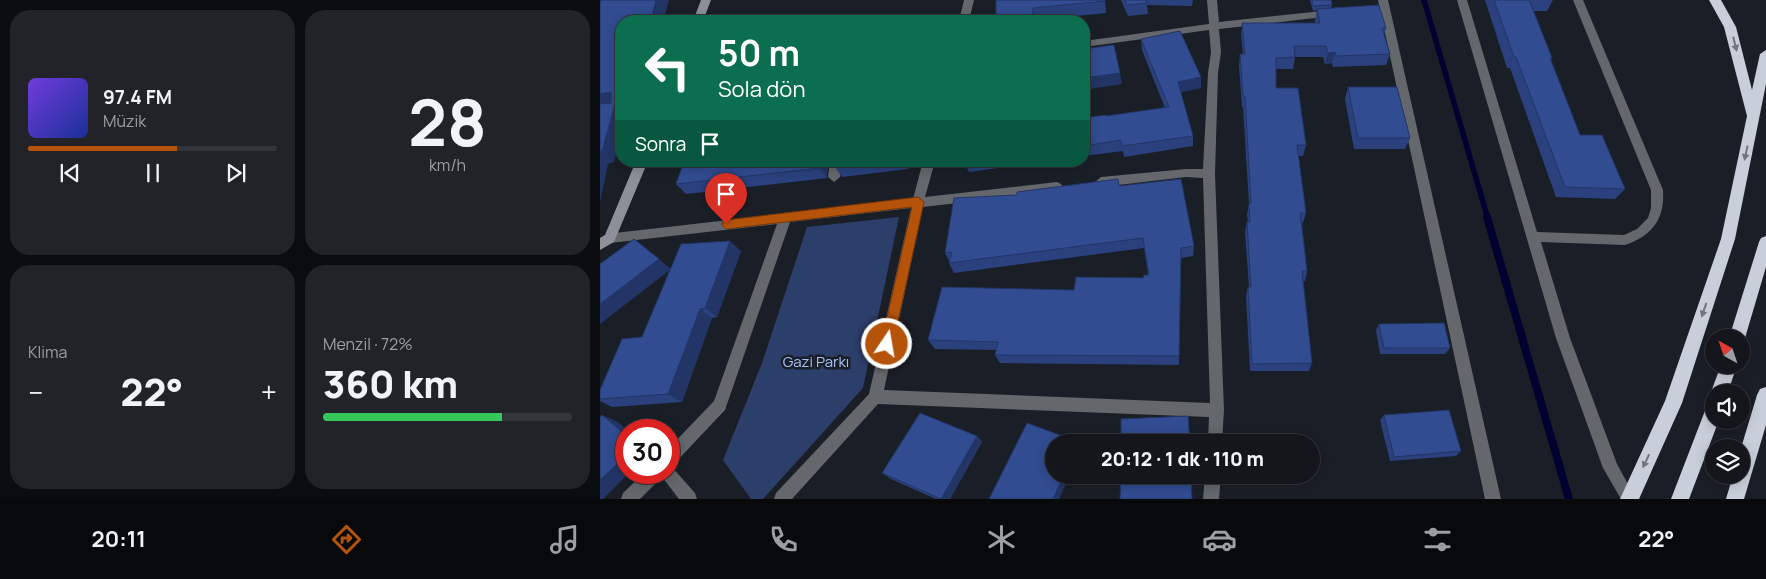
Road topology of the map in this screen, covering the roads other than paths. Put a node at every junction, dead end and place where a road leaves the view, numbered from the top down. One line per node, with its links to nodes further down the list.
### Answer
1 (706, 0): 9 (street)
2 (969, 0): 10 (street)
3 (1212, 0): 11 (street)
4 (1462, 0): 24 (street)
5 (1578, 0): 24 (street)
6 (1714, 0): 14 (highway, one-way to 14)
7 (1381, 5): 41 (street)
8 (1347, 12): 11 (street)
9 (700, 15)
10 (965, 15)
11 (1214, 26): 12 (street); 18 (street)
12 (1090, 43)
13 (1766, 57): 14 (highway)
14 (1753, 118): 42 (highway, one-way to 42)
15 (639, 167): 25 (street)
16 (835, 167): 19 (street)
17 (927, 167): 22 (street)
18 (1209, 174): 20 (street); 30 (street)
19 (834, 177)
20 (1087, 184)
21 (1067, 186): 22 (street)
22 (918, 202): 23 (street); 28 (street)
23 (785, 218): 25 (street); 33 (street)
24 (1533, 237): 42 (street)
25 (605, 242)
26 (1766, 242): 27 (highway)
27 (1740, 329)
28 (875, 397): 30 (street); 39 (street)
29 (1765, 398): 44 (highway)
30 (1217, 410): 32 (street)
31 (1706, 429): 43 (highway)
32 (1216, 434)
33 (680, 447)
34 (644, 484): 37 (street)
35 (677, 484): 38 (street)
36 (1212, 484): 40 (street)
37 (629, 499)
38 (689, 499)
39 (782, 499)
40 (1211, 499)
41 (1493, 499)
42 (1629, 499)
43 (1680, 499)
44 (1735, 499)

